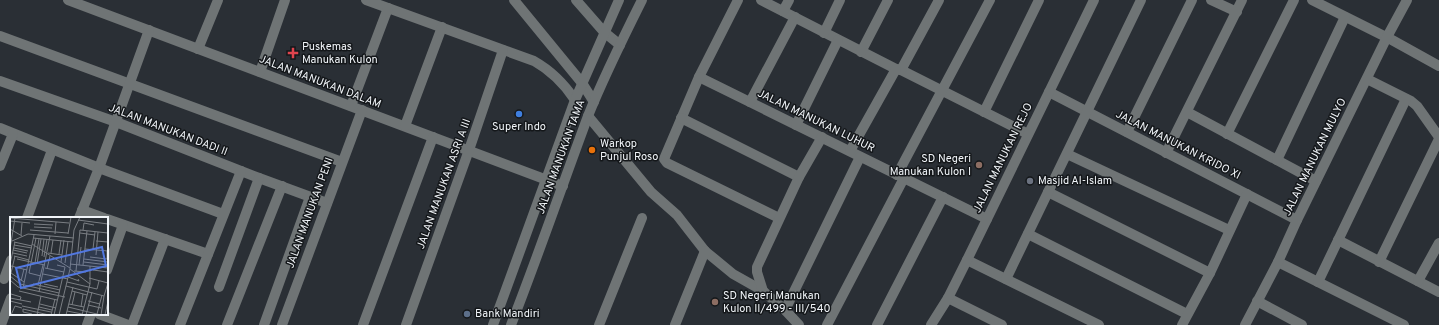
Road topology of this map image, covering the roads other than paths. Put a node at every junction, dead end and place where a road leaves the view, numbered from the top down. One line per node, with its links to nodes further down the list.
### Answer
1 (68, 0): 31 (street, JALAN MANUKAN DALAM)
2 (284, 0): 43 (street)
3 (366, 0): 25 (street)
4 (514, 0): 48 (street)
5 (576, 0): 32 (street)
6 (619, 0): 32 (street, JALAN MANUKAN TAMA)
7 (642, 0): 37 (street, JALAN MANUKAN TAMA)
8 (738, 0): 44 (street)
9 (761, 0): 26 (street)
10 (789, 0): 26 (street)
11 (840, 0): 33 (street)
12 (888, 0): 40 (street)
13 (939, 0): 42 (street)
14 (990, 0): 49 (street)
15 (1039, 0): 57 (street)
16 (1094, 0): 50 (street, JALAN MANUKAN REJO)
17 (1141, 0): 58 (street)
18 (1192, 0): 66 (street)
19 (1211, 0): 27 (street)
20 (1242, 0): 27 (street)
21 (1294, 0): 69 (street)
22 (1312, 0): 28 (street)
23 (1407, 0): 35 (street, JALAN MANUKAN MULYO)
24 (217, 2): 38 (street)
25 (388, 8): 30 (street); 55 (street)
26 (783, 11): 29 (street)
27 (1237, 12): 59 (street)
28 (1346, 16): 35 (street); 79 (street)
29 (795, 17): 33 (street); 54 (street)
30 (442, 27): 39 (street); 64 (street)
31 (149, 30): 38 (street, JALAN MANUKAN DALAM); 47 (street)
32 (604, 32): 37 (street); 48 (street, JALAN MANUKAN TAMA)
33 (824, 33): 36 (street)
34 (0, 36): 47 (street)
35 (1387, 37): 41 (street); 45 (street, JALAN MANUKAN MULYO)
36 (838, 40): 40 (street); 63 (street)
37 (620, 45): 53 (street, JALAN MANUKAN TAMA)
38 (198, 49): 43 (street, JALAN MANUKAN DALAM)
39 (503, 50): 52 (street); 74 (street, JALAN MANUKAN ASRI A III)
40 (861, 52): 42 (street)
41 (1439, 66)
42 (898, 70): 49 (street); 75 (street)
43 (260, 72): 55 (street, JALAN MANUKAN DALAM)
44 (700, 77): 54 (street, JALAN MANUKAN LUHUR); 61 (street)
45 (1367, 79): 51 (street); 88 (street, JALAN MANUKAN MULYO)
46 (0, 81): 62 (street, JALAN MANUKAN DADI II)
47 (130, 83): 62 (street); 80 (street)
48 (582, 83): 52 (street, JALAN MANUKAN TAMA); 53 (street)
49 (941, 90): 57 (street); 84 (street)
50 (1049, 92): 58 (street, JALAN MANUKAN KRIDO XI); 68 (street, JALAN MANUKAN REJO)
51 (1406, 99): 72 (street); 109 (street)
52 (575, 100): 87 (street, JALAN MANUKAN TAMA)
53 (594, 102): 60 (street, JALAN MANUKAN TAMA)
54 (750, 102): 63 (street, JALAN MANUKAN LUHUR)
55 (351, 106): 56 (street, JALAN MANUKAN DALAM)
56 (362, 110): 64 (street, JALAN MANUKAN DALAM); 80 (street, JALAN MANUKAN PENI)
57 (984, 112): 68 (street)
58 (1087, 112): 66 (street, JALAN MANUKAN KRIDO XI); 77 (street)
59 (1187, 112): 69 (street); 76 (street)
60 (588, 116): 90 (street, JALAN MANUKAN TAMA); 111 (street)
61 (681, 118): 85 (street); 101 (street)
62 (116, 122): 82 (street); 83 (street, JALAN MANUKAN DADI II)
63 (796, 125): 71 (street, JALAN MANUKAN LUHUR)
64 (404, 126): 70 (street, JALAN MANUKAN DALAM)
65 (0, 128): 67 (street)
66 (1127, 132): 76 (street, JALAN MANUKAN KRIDO XI)
67 (13, 134): 73 (street); 81 (street)
68 (1028, 134): 103 (street, JALAN MANUKAN REJO)
69 (1227, 134): 79 (street)
70 (433, 137): 74 (street, JALAN MANUKAN DALAM); 144 (street)
71 (822, 137): 75 (street, JALAN MANUKAN LUHUR); 85 (street)
72 (1439, 138): 115 (street)
73 (52, 150): 82 (street); 98 (street)
74 (469, 150): 87 (street, JALAN MANUKAN DALAM); 145 (street, JALAN MANUKAN ASRI A III)
75 (850, 151): 78 (street, JALAN MANUKAN LUHUR)
76 (1166, 153): 92 (street, JALAN MANUKAN KRIDO XI)
77 (1067, 154): 91 (street); 106 (street)
78 (860, 157): 84 (street, JALAN MANUKAN LUHUR); 131 (street)
79 (1277, 160): 88 (street)
80 (342, 162): 95 (street, JALAN MANUKAN PENI)
81 (0, 166)
82 (99, 168): 96 (street); 97 (street)
83 (241, 171): 86 (street, JALAN MANUKAN DADI II); 97 (street)
84 (900, 176): 94 (street, JALAN MANUKAN LUHUR); 151 (street)
85 (799, 177): 101 (street)
86 (259, 178): 89 (street, JALAN MANUKAN DADI II); 125 (street)
87 (545, 179): 90 (street, JALAN MANUKAN DALAM); 118 (street, JALAN MANUKAN TAMA)
88 (1316, 181): 104 (street, JALAN MANUKAN MULYO)
89 (282, 186): 93 (street, JALAN MANUKAN DADI II); 141 (street)
90 (563, 186): 120 (street, JALAN MANUKAN TAMA)
91 (1048, 192): 107 (street); 119 (street)
92 (1246, 194): 104 (street, JALAN MANUKAN KRIDO XI); 106 (street)
93 (310, 197): 95 (street, JALAN MANUKAN DADI II); 142 (street)
94 (944, 197): 103 (street, JALAN MANUKAN LUHUR); 152 (street)
95 (327, 203): 143 (street, JALAN MANUKAN PENI)
96 (80, 214): 99 (street)
97 (223, 214): 112 (street)
98 (27, 217)
99 (98, 217)
100 (642, 218): 148 (street)
101 (779, 218): 126 (street)
102 (108, 219): 105 (street)
103 (987, 219): 113 (street, JALAN MANUKAN REJO)
104 (1297, 220): 114 (street, JALAN MANUKAN MULYO)
105 (124, 225): 108 (street); 117 (street)
106 (1229, 230): 119 (street)
107 (1028, 234): 122 (street); 132 (street)
108 (165, 239): 112 (street); 139 (street)
109 (1338, 240): 115 (street); 124 (street)
110 (1439, 243): 123 (street)
111 (705, 251): 126 (street); 149 (street)
112 (208, 254): 140 (street)
113 (967, 260): 122 (street); 128 (street, JALAN MANUKAN REJO)
114 (1278, 262): 124 (street); 130 (street, JALAN MANUKAN MULYO)
115 (1379, 262): 123 (street)
116 (10, 263): 121 (street)
117 (108, 267)
118 (513, 273): 120 (street); 146 (street, JALAN MANUKAN TAMA)
119 (1210, 273): 132 (street)
120 (530, 278): 147 (street, JALAN MANUKAN TAMA)
121 (5, 279)
122 (1006, 279): 135 (street)
123 (1418, 281): 127 (street)
124 (1318, 282): 159 (street)
125 (219, 287)
126 (763, 292): 131 (street)
127 (1439, 292)
128 (948, 298): 153 (street, JALAN MANUKAN REJO); 154 (street)
129 (10, 301): 136 (street)
130 (1257, 301): 157 (street, JALAN MANUKAN MULYO); 158 (street)
131 (785, 310): 150 (street)
132 (1187, 314): 156 (street)
133 (91, 315): 137 (street)
134 (102, 315): 138 (street)
135 (1081, 321): 155 (street)
136 (1, 325)
137 (87, 325)
138 (128, 325)
139 (132, 325)
140 (180, 325)
141 (227, 325)
142 (264, 325)
143 (282, 325)
144 (363, 325)
145 (406, 325)
146 (493, 325)
147 (511, 325)
148 (599, 325)
149 (675, 325)
150 (799, 325)
151 (827, 325)
152 (877, 325)
153 (931, 325)
154 (1002, 325)
155 (1099, 325)
156 (1182, 325)
157 (1245, 325)
158 (1302, 325)
159 (1404, 325)

